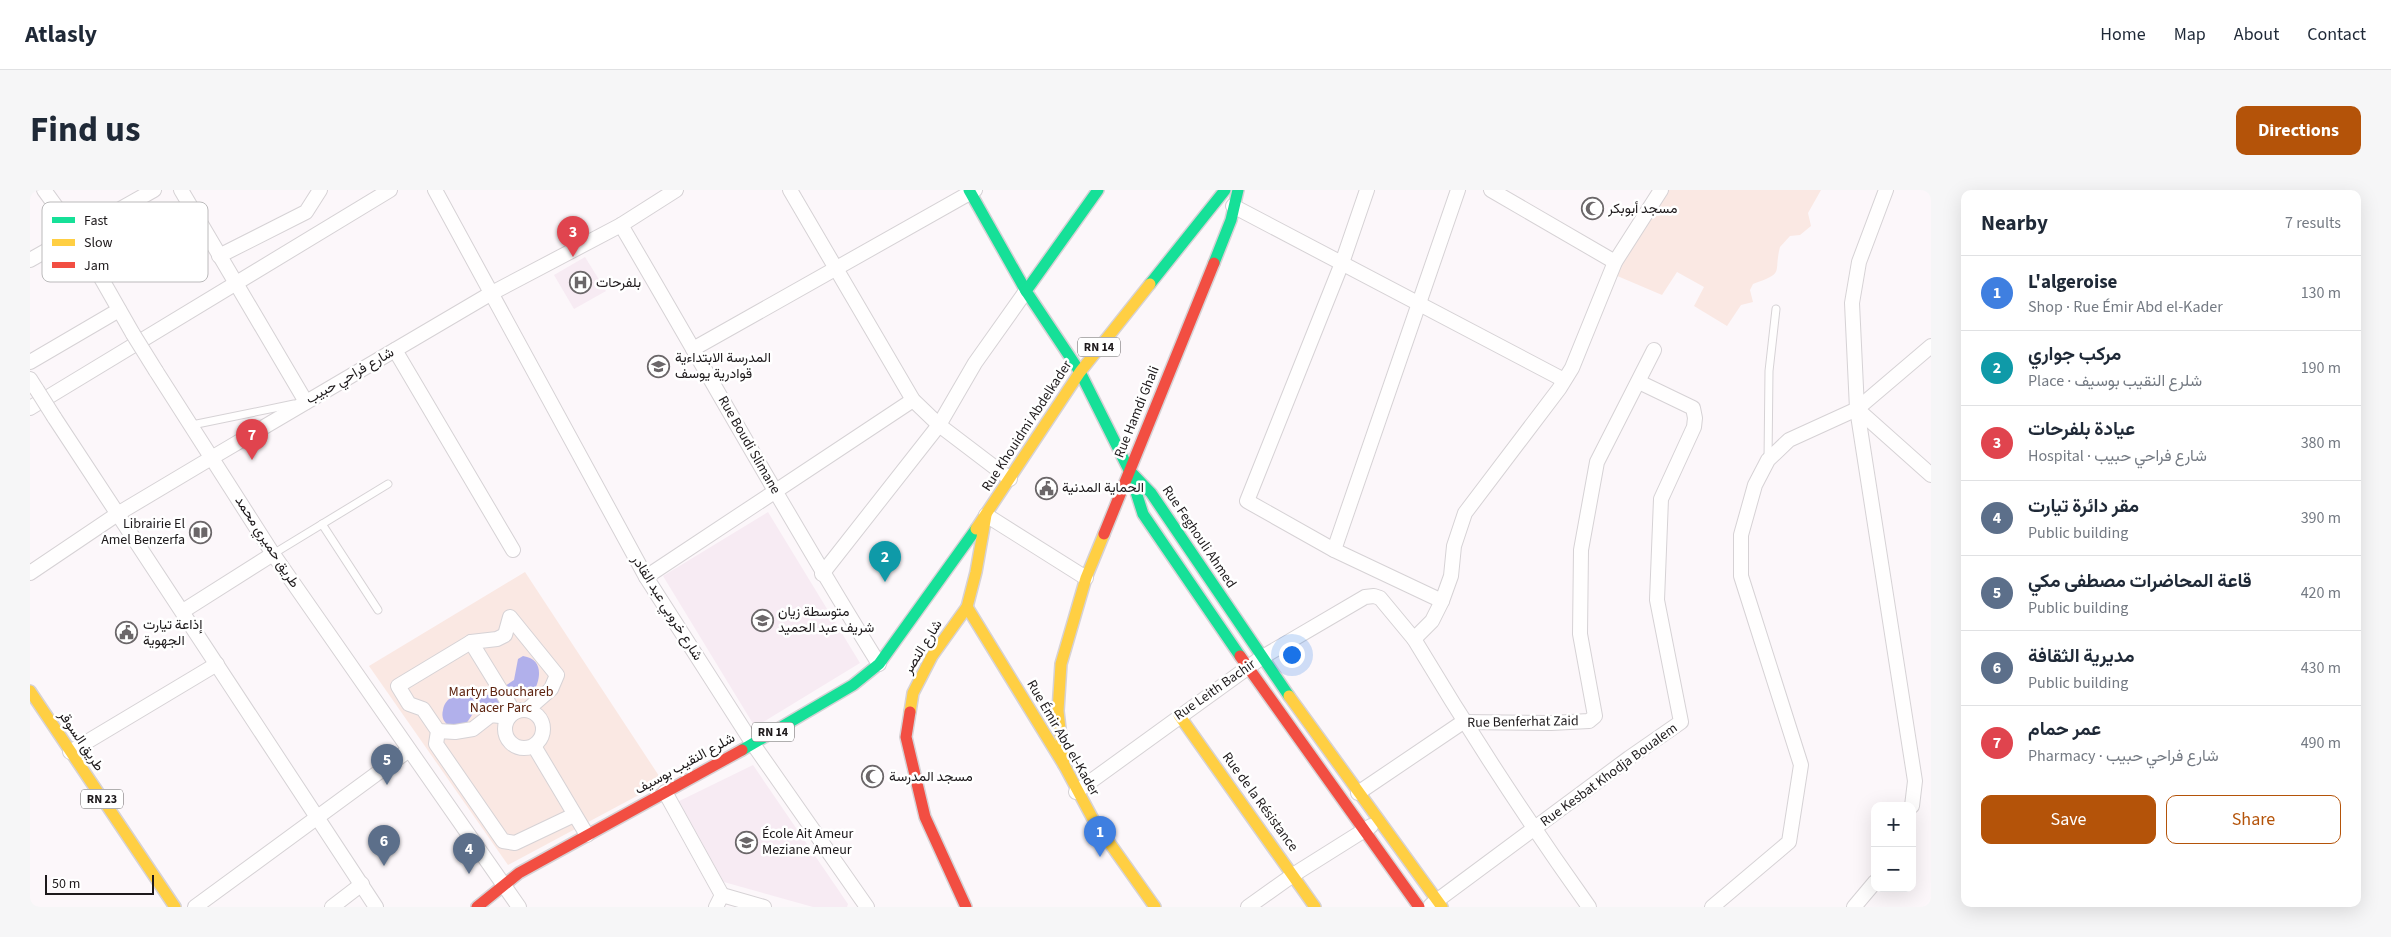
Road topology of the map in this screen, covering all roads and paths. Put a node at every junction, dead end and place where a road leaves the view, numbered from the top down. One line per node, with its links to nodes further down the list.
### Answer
1 (44, 190): 18 (street, طريق حميري محمد)
2 (154, 190): 19 (street)
3 (181, 190): 20 (street)
4 (320, 190): 25 (street)
5 (390, 190): 31 (street)
6 (435, 190): 33 (street, شارع خروبي عبد القادر)
7 (676, 190): 22 (street, شارع فراحي حبيب)
8 (790, 190): 29 (street)
9 (1098, 190): 32 (main road)
10 (1226, 190): 42 (main road, Rue Khouidmi Abdelkader / RN 14)
11 (1238, 190): 21 (main road, Rue Hamdi Ghali)
12 (1368, 190): 28 (street)
13 (1458, 190): 34 (street)
14 (1491, 190): 27 (street)
15 (1661, 190): 27 (street)
16 (1886, 190): 49 (street)
17 (972, 191): 29 (street); 32 (main road)
18 (53, 202)
19 (133, 202)
20 (188, 202)
21 (1233, 206): 28 (street); 54 (main road, Rue Hamdi Ghali)
22 (621, 225): 33 (street, شارع فراحي حبيب); 38 (street, Rue Boudi Slimane)
23 (208, 237): 25 (street)
24 (42, 253): 26 (street)
25 (219, 256): 31 (street)
26 (30, 260)
27 (1615, 262): 43 (street)
28 (1342, 263): 34 (street); 63 (street)
29 (837, 267): 38 (street); 46 (street)
30 (103, 282): 36 (street, طريق حميري محمد)
31 (235, 283): 47 (street); 48 (street)
32 (1026, 291): 42 (main road); 51 (street)
33 (490, 294): 39 (street, شارع فراحي حبيب); 67 (street, شارع خروبي عبد القادر)
34 (1419, 302): 43 (street); 63 (street)
35 (1776, 309): 53 (lane)
36 (119, 310): 41 (street); 50 (street, طريق حميري محمد, bridge)
37 (1931, 346): 49 (street)
38 (693, 349): 58 (street, Rue Boudi Slimane)
39 (395, 350): 47 (street, شارع فراحي حبيب); 62 (street)
40 (1654, 350): 44 (street, Rue Benferhat Zaid)
41 (30, 362)
42 (1080, 372): 54 (main road); 56 (main road, Rue Khouidmi Abdelkader / RN 14)
43 (1564, 380): 69 (street)
44 (1639, 382): 83 (street, Rue Benferhat Zaid); 97 (street, Rue Kesbat Khodja Boualem)
45 (34, 384): 59 (street, bridge)
46 (913, 400): 51 (street); 58 (street)
47 (306, 402): 50 (lane); 52 (street, شارع فراحي حبيب)
48 (30, 408)
49 (1857, 409): 53 (street); 55 (street); 93 (street)
50 (192, 425): 52 (street, طريق حميري محمد)
51 (939, 425): 56 (street); 66 (street)
52 (213, 457): 59 (street, شارع فراحي حبيب); 64 (street, طريق حميري محمد)
53 (1768, 460): 120 (street)
54 (1129, 470): 68 (main road, Rue Hamdi Ghali); 75 (main road, Rue Feghouli Ahmed); 78 (main road)
55 (1931, 475)
56 (1010, 479): 60 (main road, Rue Khouidmi Abdelkader / RN 14)
57 (388, 484): 61 (lane)
58 (776, 490): 66 (street, Rue Boudi Slimane); 67 (street)
59 (119, 513): 65 (street, شارع فراحي حبيب); 72 (street)
60 (986, 515): 68 (street); 70 (main road, شارع النصر); 77 (main road, شلرع النقيب بوسيف / RN 14)
61 (322, 524): 64 (lane); 71 (lane)
62 (513, 550)
63 (1334, 550): 69 (street)
64 (273, 554): 72 (street); 87 (street, طريق حميري محمد)
65 (30, 573)
66 (822, 574): 77 (street, Rue Boudi Slimane)
67 (646, 577): 85 (street, شارع خروبي عبد القادر)
68 (1086, 578): 89 (main road, Rue Hamdi Ghali)
69 (1442, 601): 73 (street)
70 (967, 607): 89 (main road, Rue Émir Abd el-Kader); 114 (main road, شارع النصر)
71 (378, 610)
72 (183, 611): 76 (street)
73 (1414, 639): 75 (street, Rue Leith Bachir); 83 (street)
74 (472, 642): 81 (street); 81 (street); 84 (street)
75 (1261, 658): 78 (street, Rue Leith Bachir); 92 (main road, Rue Feghouli Ahmed)
76 (217, 664): 88 (street); 95 (street)
77 (879, 664): 85 (main road, شلرع النقيب بوسيف / RN 14)
78 (1248, 667): 82 (street, Rue Leith Bachir); 98 (main road)
79 (30, 691): 80 (main road, طريق السوقر / RN 23)
80 (36, 711): 88 (main road, طريق السوقر / RN 23)
81 (523, 711): 84 (street); 86 (street); 86 (street)
82 (1179, 715): 91 (street, Rue Leith Bachir); 100 (main road, Rue de la Résistance)
83 (1463, 722): 92 (street, Rue Benferhat Zaid); 97 (street)
84 (438, 731): 94 (street)
85 (753, 744): 90 (main road, شلرع النقيب بوسيف / RN 14); 113 (street, شارع خروبي عبد القادر)
86 (534, 746): 94 (street)
87 (409, 750): 95 (street); 102 (street, طريق حميري محمد)
88 (70, 752): 106 (main road, طريق السوقر / RN 23)
89 (1064, 765): 91 (main road, Rue Émir Abd el-Kader)
90 (665, 792): 99 (main road, شلرع النقيب بوسيف / RN 14); 104 (street)
91 (1076, 792): 115 (main road, Rue Émir Abd el-Kader)
92 (1358, 793): 96 (main road, Rue Feghouli Ahmed)
93 (1912, 802)
94 (574, 814): 99 (street)
95 (318, 817): 101 (street); 107 (street)
96 (1378, 821): 98 (street); 105 (main road, Rue Feghouli Ahmed)
97 (1534, 830): 105 (street, Rue Kesbat Khodja Boualem); 119 (street)
98 (1364, 831): 100 (street); 118 (main road)
99 (587, 835): 102 (main road, شلرع النقيب بوسيف / RN 14)
100 (1293, 875): 116 (street); 117 (main road, Rue de la Résistance)
101 (362, 884): 108 (street); 109 (street)
102 (504, 885): 110 (main road, شلرع النقيب بوسيف / RN 14); 111 (street, طريق حميري محمد)
103 (1871, 887): 121 (street)
104 (719, 901): 112 (street)
105 (1436, 905)
106 (175, 907)
107 (195, 907)
108 (332, 907)
109 (376, 907)
110 (477, 907)
111 (520, 907)
112 (764, 907)
113 (867, 907)
114 (966, 907)
115 (1155, 907)
116 (1248, 907)
117 (1315, 907)
118 (1419, 907)
119 (1589, 907)
120 (1712, 907)
121 (1854, 907)

